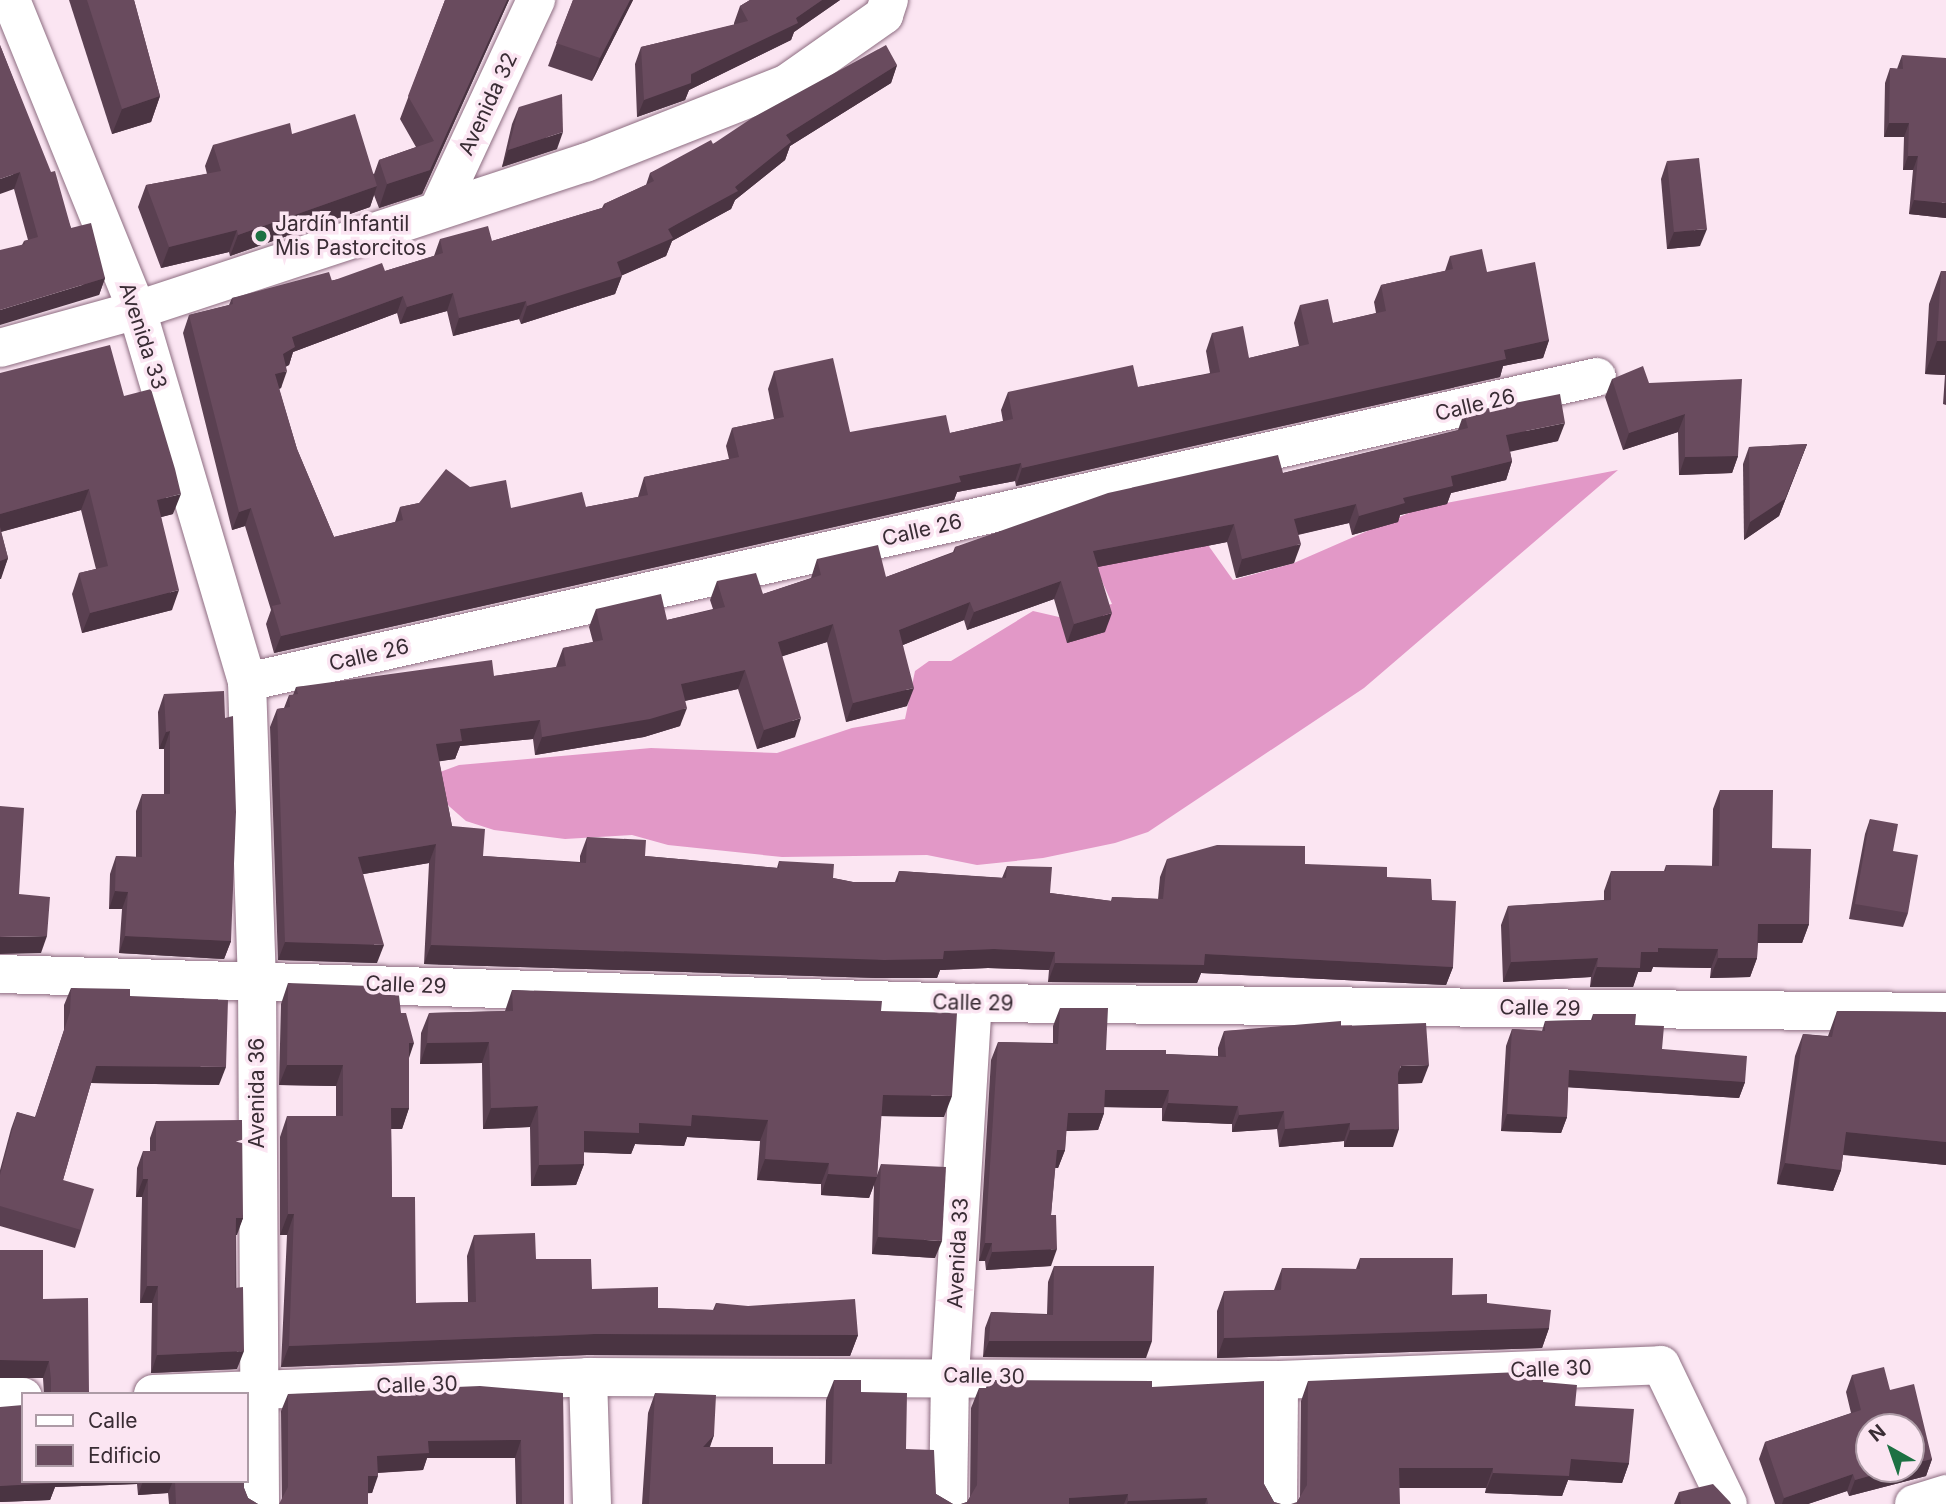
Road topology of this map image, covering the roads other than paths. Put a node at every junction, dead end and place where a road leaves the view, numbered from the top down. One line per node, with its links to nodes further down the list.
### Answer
1 (11, 0): 5 (street, Avenida 33)
2 (536, 0): 4 (street, Avenida 32)
3 (887, 8): 4 (street)
4 (439, 208): 5 (street)
5 (138, 310): 6 (street); 8 (street, Avenida 33)
6 (0, 348)
7 (1597, 377): 8 (street, Calle 26)
8 (247, 682): 10 (street, Avenida 36)
9 (0, 974): 10 (street, Calle 29)
10 (257, 980): 11 (street, Calle 29); 16 (street, Avenida 36)
11 (973, 1003): 12 (street, Calle 29); 13 (street, Avenida 33)
12 (1946, 1012)
13 (950, 1375): 14 (street, Calle 30); 15 (street, Calle 30); 23 (street, Avenida 33)
14 (588, 1377): 16 (street, Calle 30); 22 (street)
15 (1279, 1380): 24 (street); 25 (street, Calle 30)
16 (257, 1391): 17 (street, Calle 30); 21 (street, Avenida 36)
17 (222, 1392)
18 (0, 1397): 19 (street)
19 (21, 1397)
20 (1946, 1494): 26 (street)
21 (260, 1504)
22 (592, 1504)
23 (948, 1504)
24 (1278, 1504)
25 (1728, 1504)
26 (1914, 1504)

